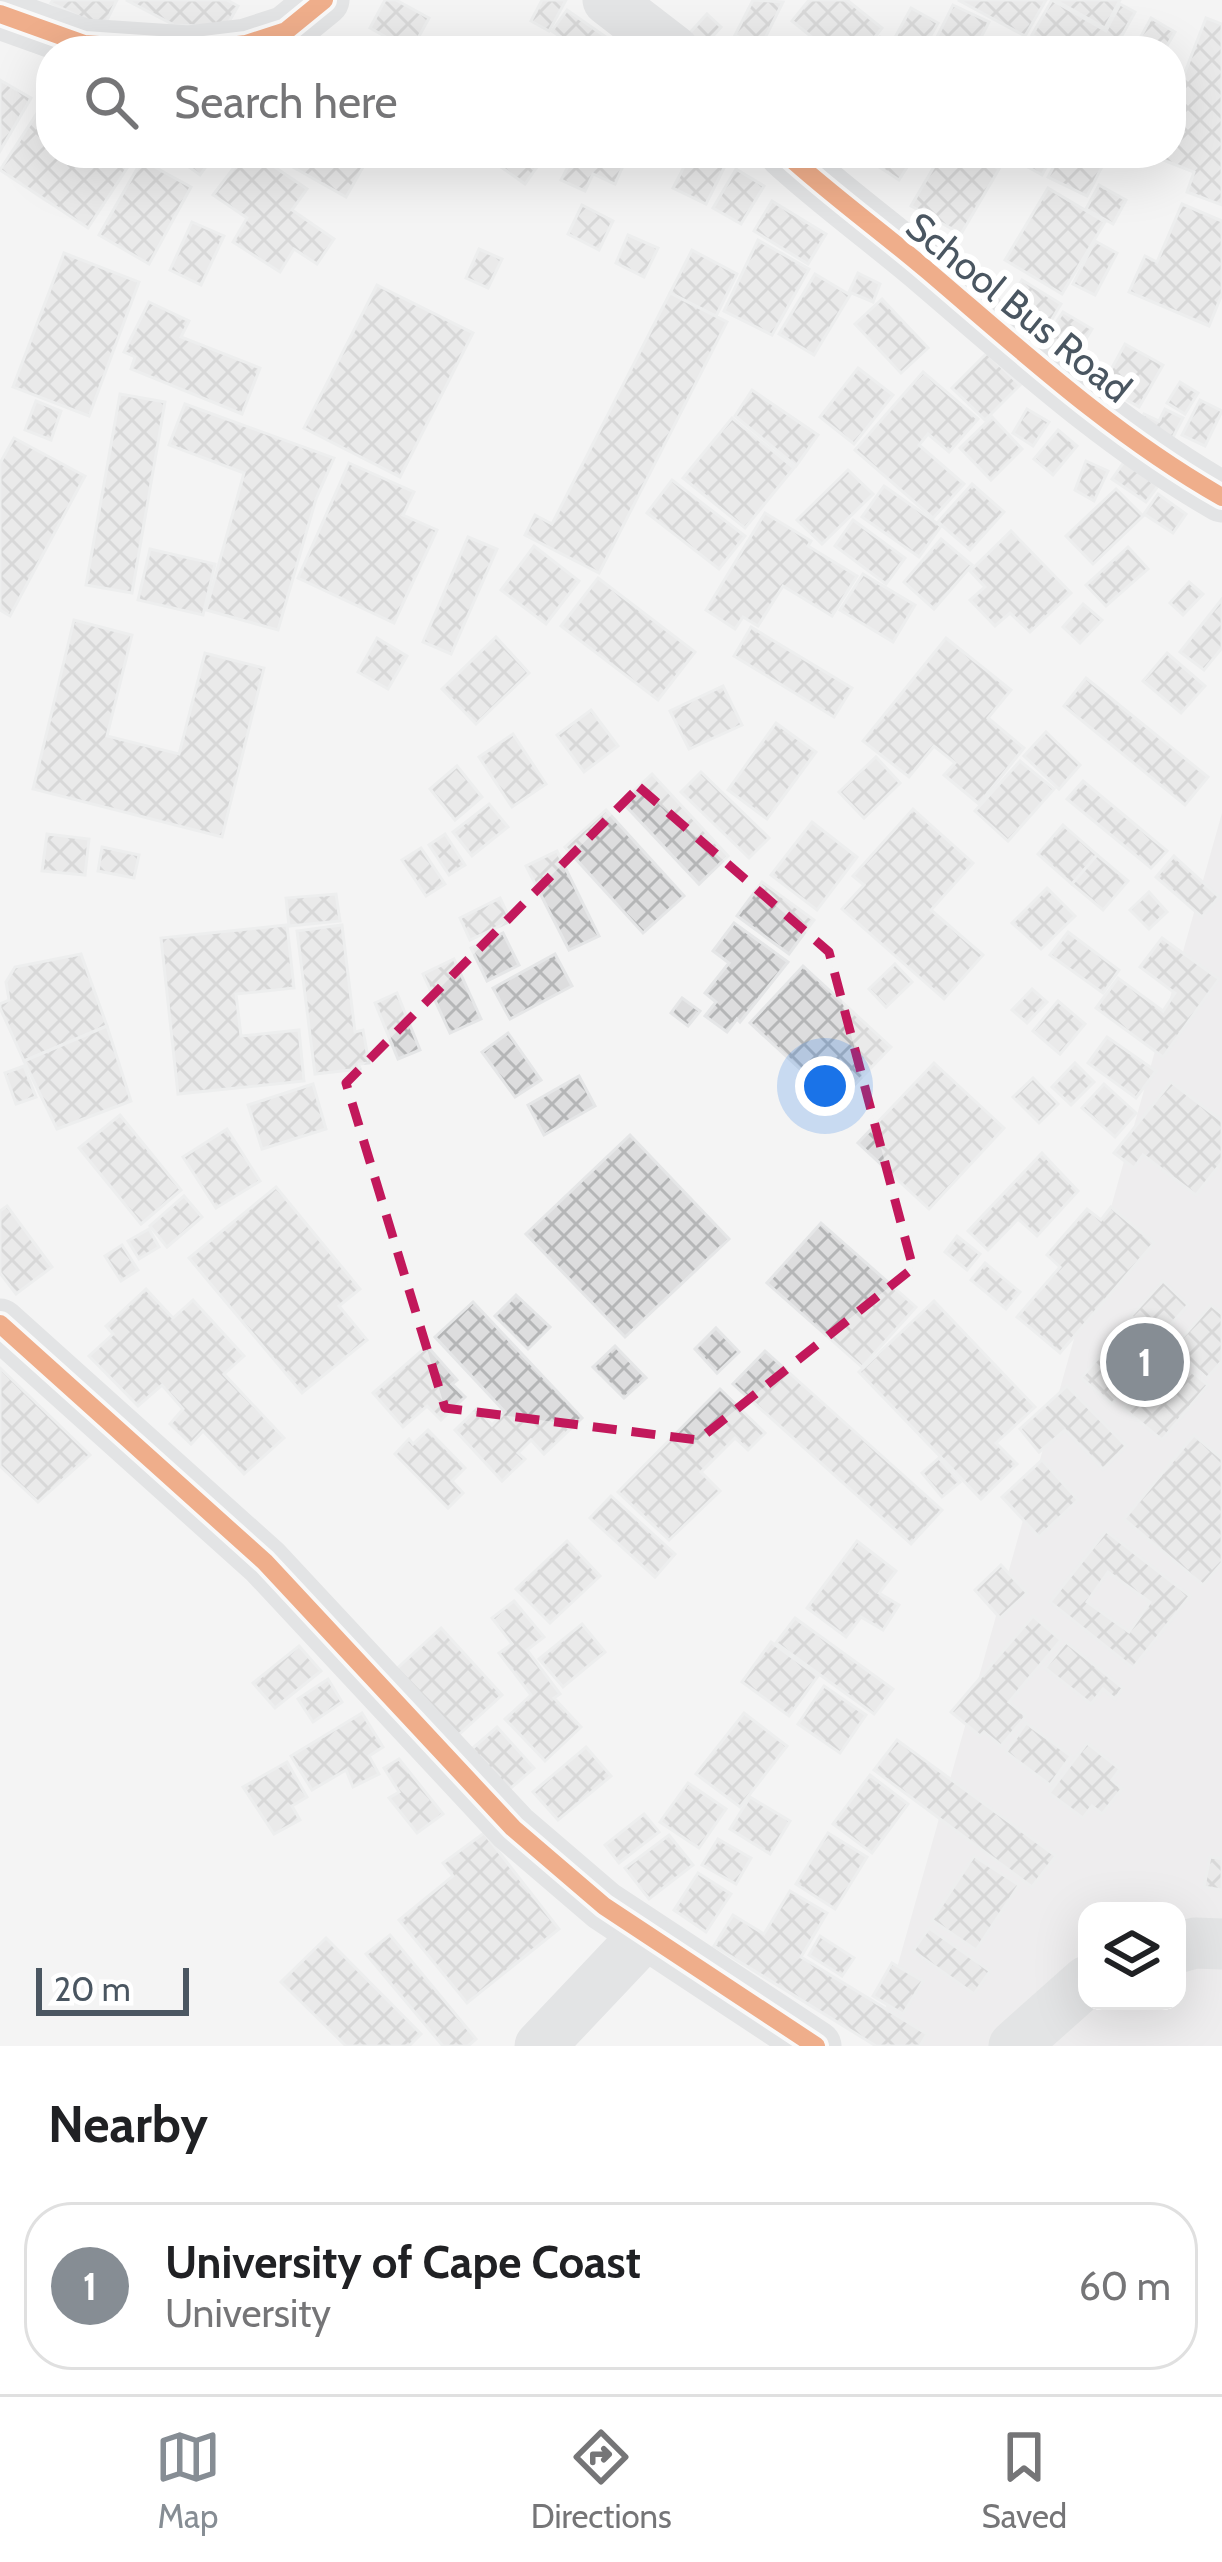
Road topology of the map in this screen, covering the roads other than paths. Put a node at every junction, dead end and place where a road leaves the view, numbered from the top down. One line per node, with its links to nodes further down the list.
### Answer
1 (324, 0): 5 (street)
2 (608, 0): 6 (street)
3 (0, 14): 4 (street)
4 (62, 36)
5 (273, 36)
6 (655, 36)
7 (803, 168): 8 (street, School Bus Road)
8 (1222, 497)
9 (0, 1324): 10 (street)
10 (646, 1935): 14 (street); 15 (street)
11 (1222, 1944): 12 (street)
12 (1186, 1946)
13 (1078, 1989): 16 (street)
14 (540, 2046)
15 (816, 2046)
16 (1015, 2046)

